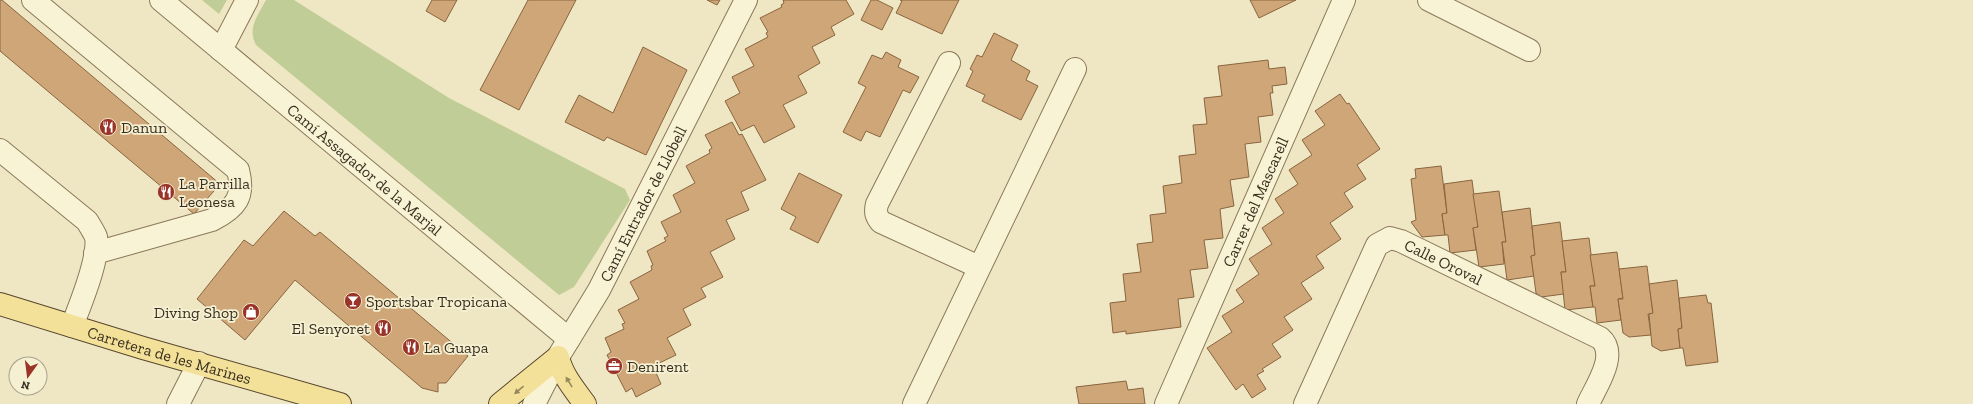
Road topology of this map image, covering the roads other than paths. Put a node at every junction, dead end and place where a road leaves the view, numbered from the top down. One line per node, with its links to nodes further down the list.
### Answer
1 (34, 0): 12 (street)
2 (161, 0): 7 (street, Camí Assagador de la Marjal)
3 (247, 0): 7 (street)
4 (746, 0): 16 (street, Camí Entrador de Llobell)
5 (1344, 0): 24 (street, Carrer del Mascarell)
6 (1429, 0): 8 (street)
7 (221, 50): 16 (street, Camí Assagador de la Marjal)
8 (1529, 50)
9 (949, 63): 13 (street)
10 (1075, 69): 13 (street)
11 (0, 150): 12 (street)
12 (95, 253): 15 (street)
13 (979, 267): 23 (street)
14 (0, 304): 15 (main road, Carretera de les Marines)
15 (72, 326): 17 (main road, Carretera de les Marines)
16 (564, 348): 20 (main road, one-way to 20); 21 (street, Camí Entrador de Llobell); 22 (main road, one-way to 16)
17 (199, 363): 18 (street); 19 (main road, Carretera de les Marines)
18 (178, 404)
19 (340, 404)
20 (500, 404)
21 (534, 404)
22 (585, 404)
23 (914, 404)
24 (1166, 404)
25 (1305, 404): 26 (street, Calle Oroval)
26 (1588, 404)

